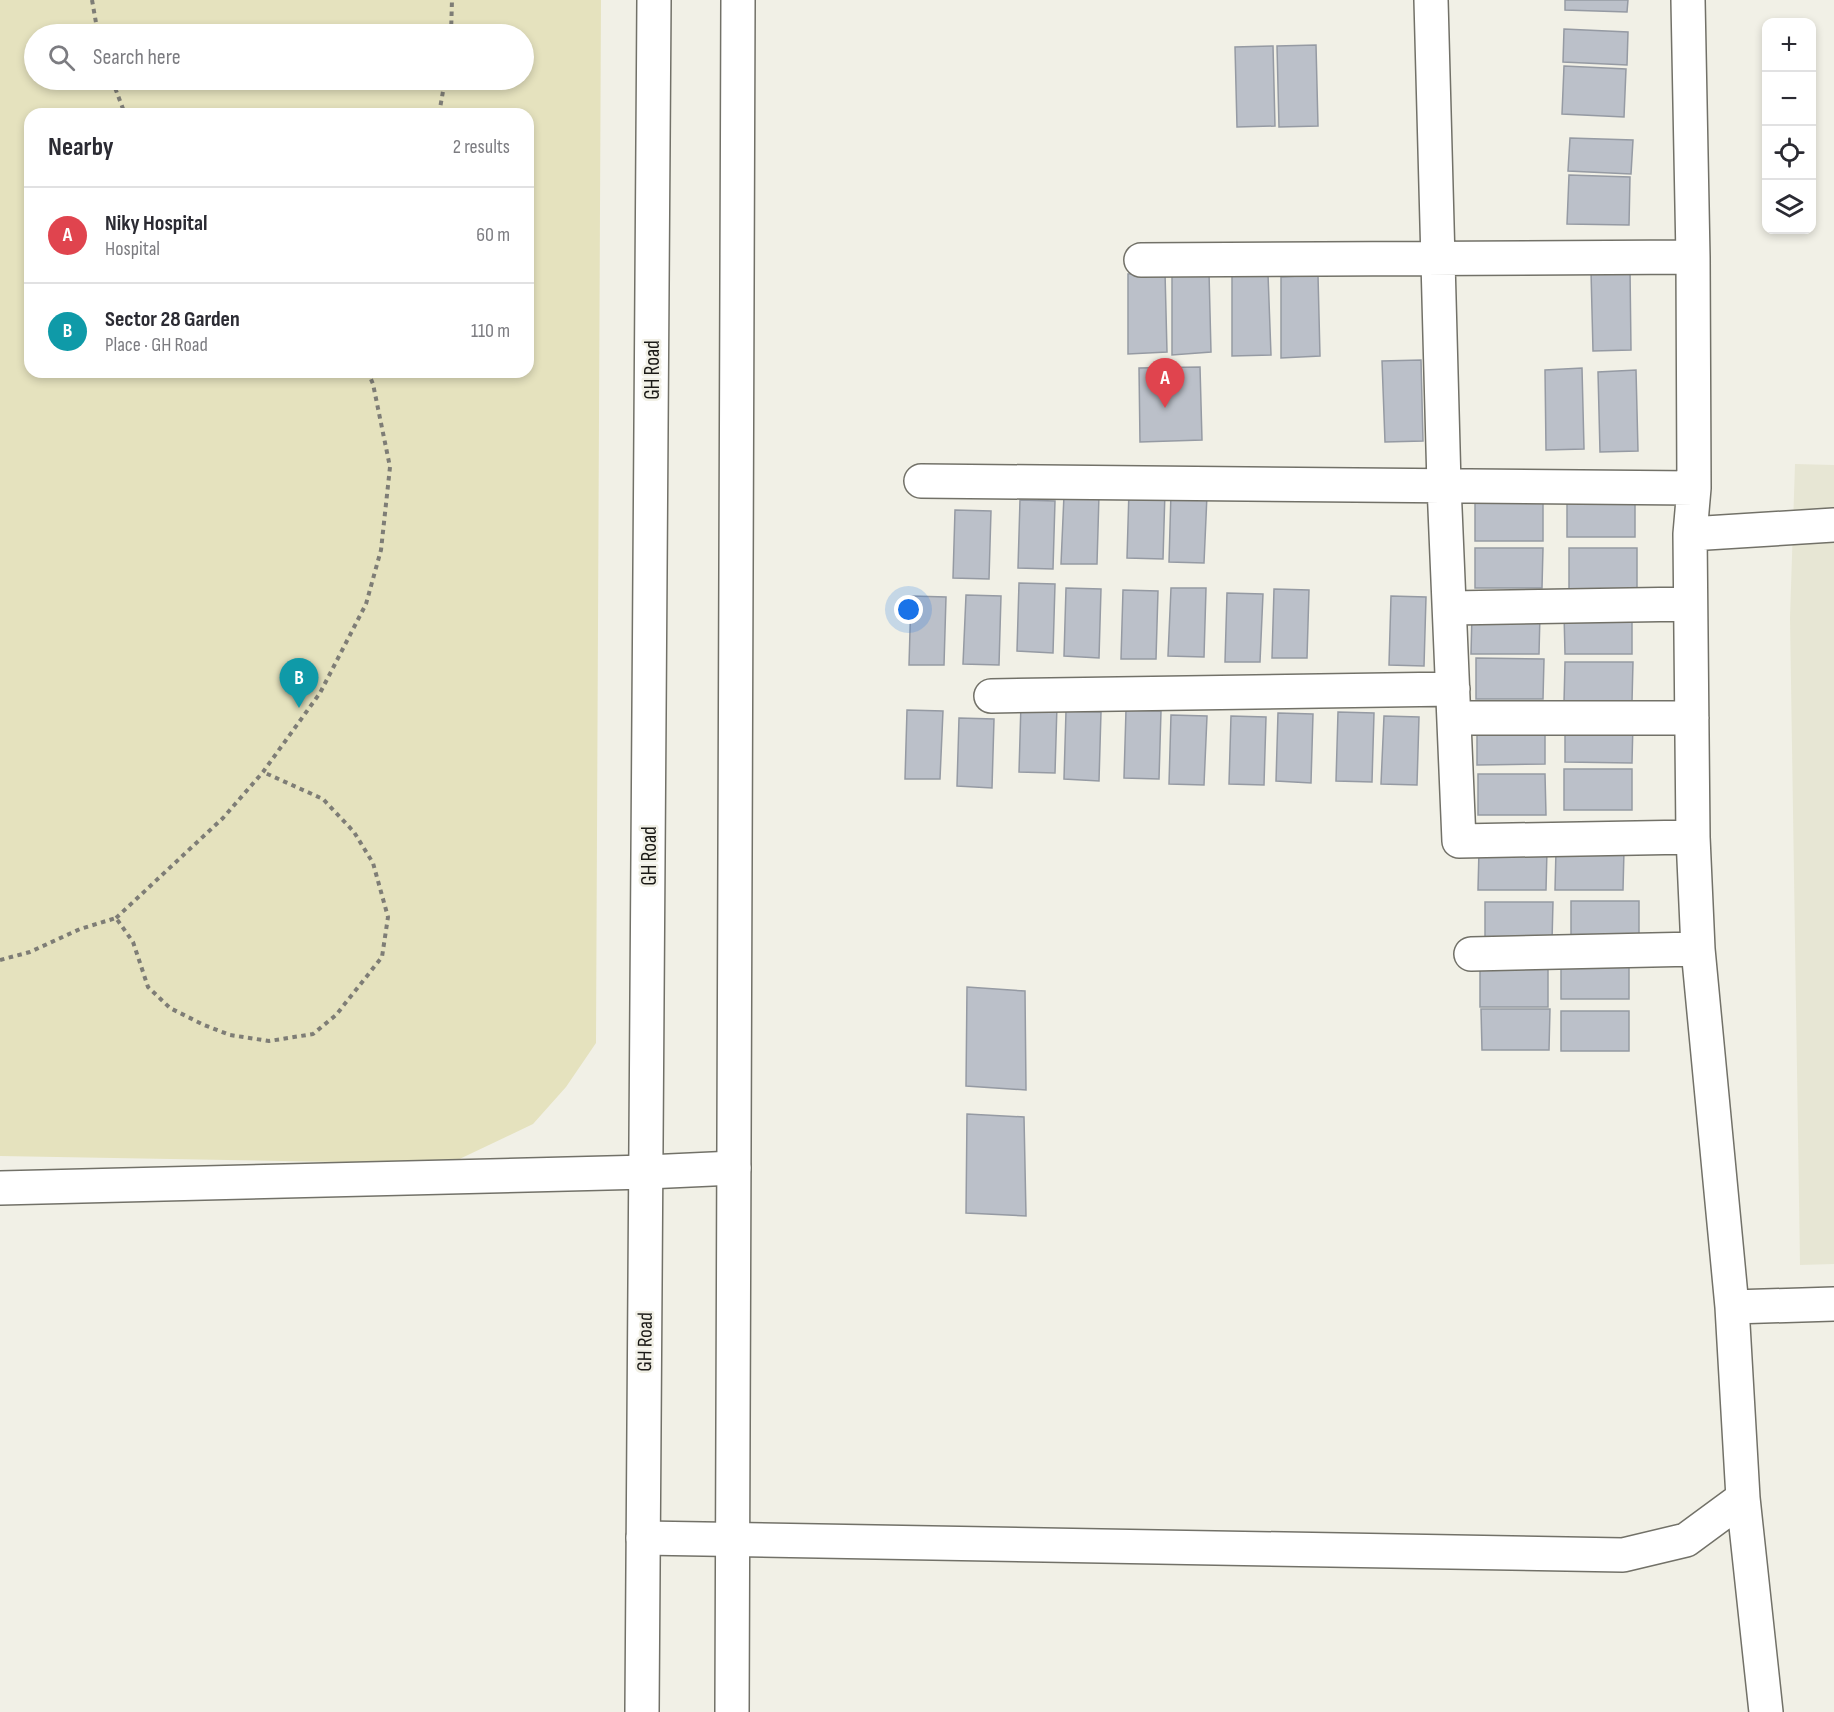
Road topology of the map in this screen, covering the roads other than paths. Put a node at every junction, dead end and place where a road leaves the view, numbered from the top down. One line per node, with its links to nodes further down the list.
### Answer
1 (654, 0): 22 (street, GH Road)
2 (738, 0): 21 (street)
3 (1431, 0): 7 (street)
4 (1688, 0): 5 (street)
5 (1693, 257): 7 (street); 10 (street)
6 (1141, 260): 7 (street)
7 (1439, 260): 9 (street)
8 (921, 480): 9 (street)
9 (1444, 485): 10 (street); 14 (street)
10 (1694, 488): 12 (street)
11 (1834, 525): 12 (street)
12 (1689, 534): 13 (street)
13 (1690, 604): 14 (street); 17 (street)
14 (1450, 608): 16 (street)
15 (991, 696): 16 (street)
16 (1454, 704): 17 (street); 18 (street)
17 (1692, 718): 18 (street)
18 (1693, 837): 19 (street)
19 (1698, 949): 20 (street); 25 (street)
20 (1471, 954)
21 (734, 1168): 22 (street); 28 (street)
22 (647, 1172): 23 (street); 27 (street, GH Road)
23 (0, 1188)
24 (1834, 1304): 25 (street)
25 (1732, 1307): 26 (street)
26 (1743, 1498): 28 (street); 31 (street)
27 (643, 1538): 28 (street); 29 (street, GH Road)
28 (733, 1539): 30 (street)
29 (642, 1712)
30 (732, 1712)
31 (1766, 1712)

